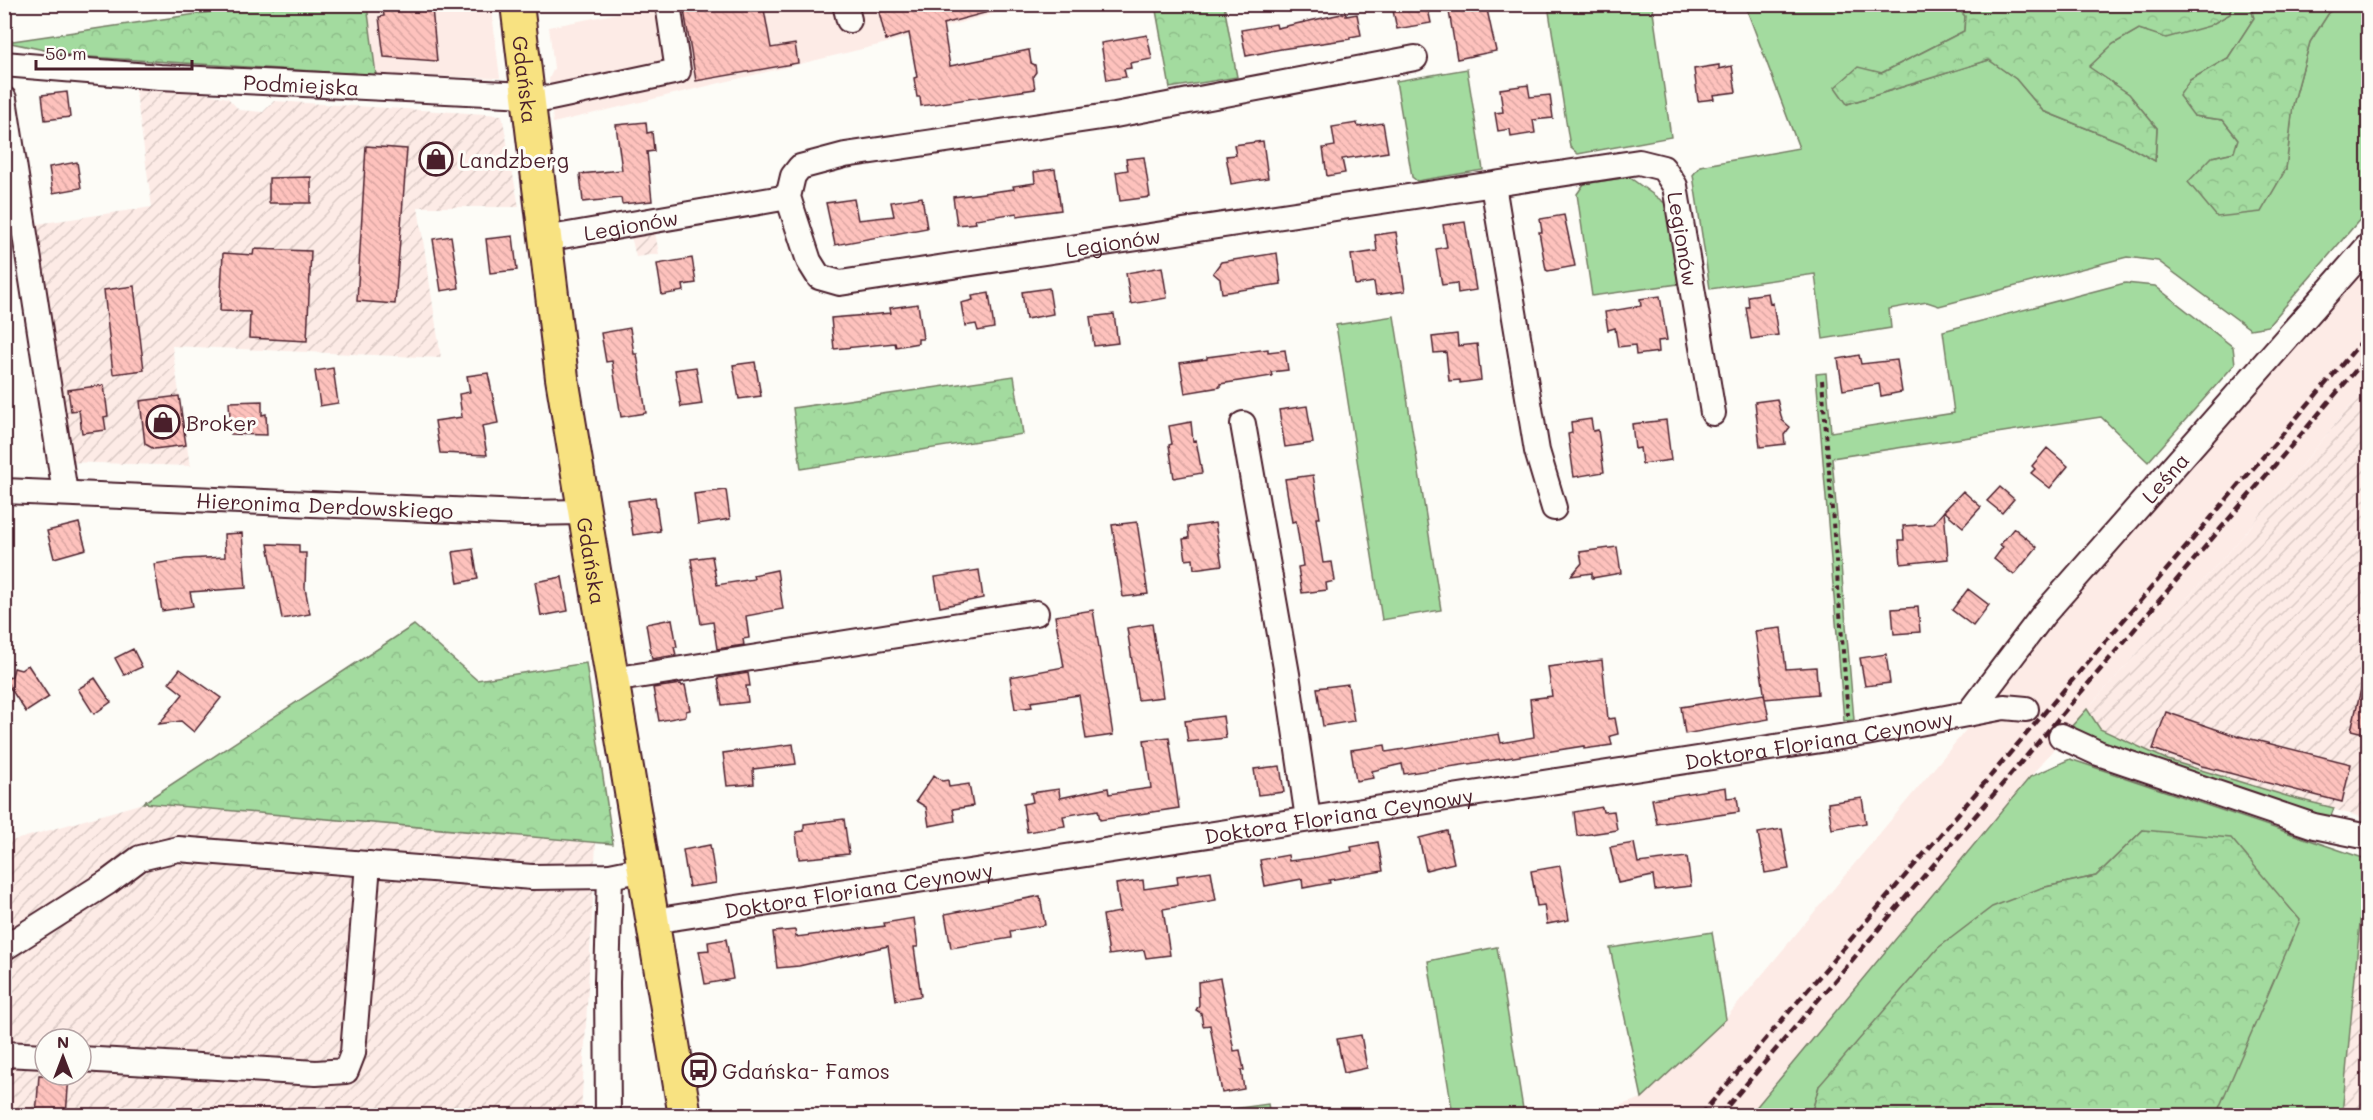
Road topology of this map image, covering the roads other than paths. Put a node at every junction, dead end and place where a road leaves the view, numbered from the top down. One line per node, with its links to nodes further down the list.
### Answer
1 (518, 4): 5 (main road, Gdańska)
2 (668, 4): 5 (street, Podmiejska)
3 (1415, 58): 8 (street)
4 (4, 64): 5 (street, Podmiejska)
5 (528, 95): 9 (main road, Gdańska)
6 (4, 99): 14 (street)
7 (1493, 185): 8 (street, Legionów); 11 (street, Legionów); 15 (street)
8 (788, 197): 9 (street, Legionów)
9 (545, 239): 16 (main road, Gdańska)
10 (2368, 246): 20 (street, Leśna)
11 (1713, 413)
12 (1243, 424): 22 (street)
13 (4, 491): 14 (street, Hieronima Derdowskiego)
14 (65, 493): 16 (street, Hieronima Derdowskiego)
15 (1554, 508)
16 (583, 512): 18 (main road, Gdańska)
17 (1036, 612): 18 (street)
18 (612, 680): 25 (main road, Gdańska)
19 (2026, 709): 20 (street, Doktora Floriana Ceynowy)
20 (1968, 714): 22 (street, Doktora Floriana Ceynowy)
21 (2061, 736): 23 (street)
22 (1308, 819): 27 (street, Doktora Floriana Ceynowy)
23 (2368, 837)
24 (368, 864): 26 (street); 28 (street); 31 (street)
25 (644, 869): 26 (street); 27 (main road, Gdańska)
26 (610, 876): 32 (street)
27 (653, 921): 33 (main road, Gdańska)
28 (4, 948)
29 (4, 1054): 30 (street)
30 (33, 1055)
31 (93, 1060)
32 (608, 1116)
33 (686, 1116)

